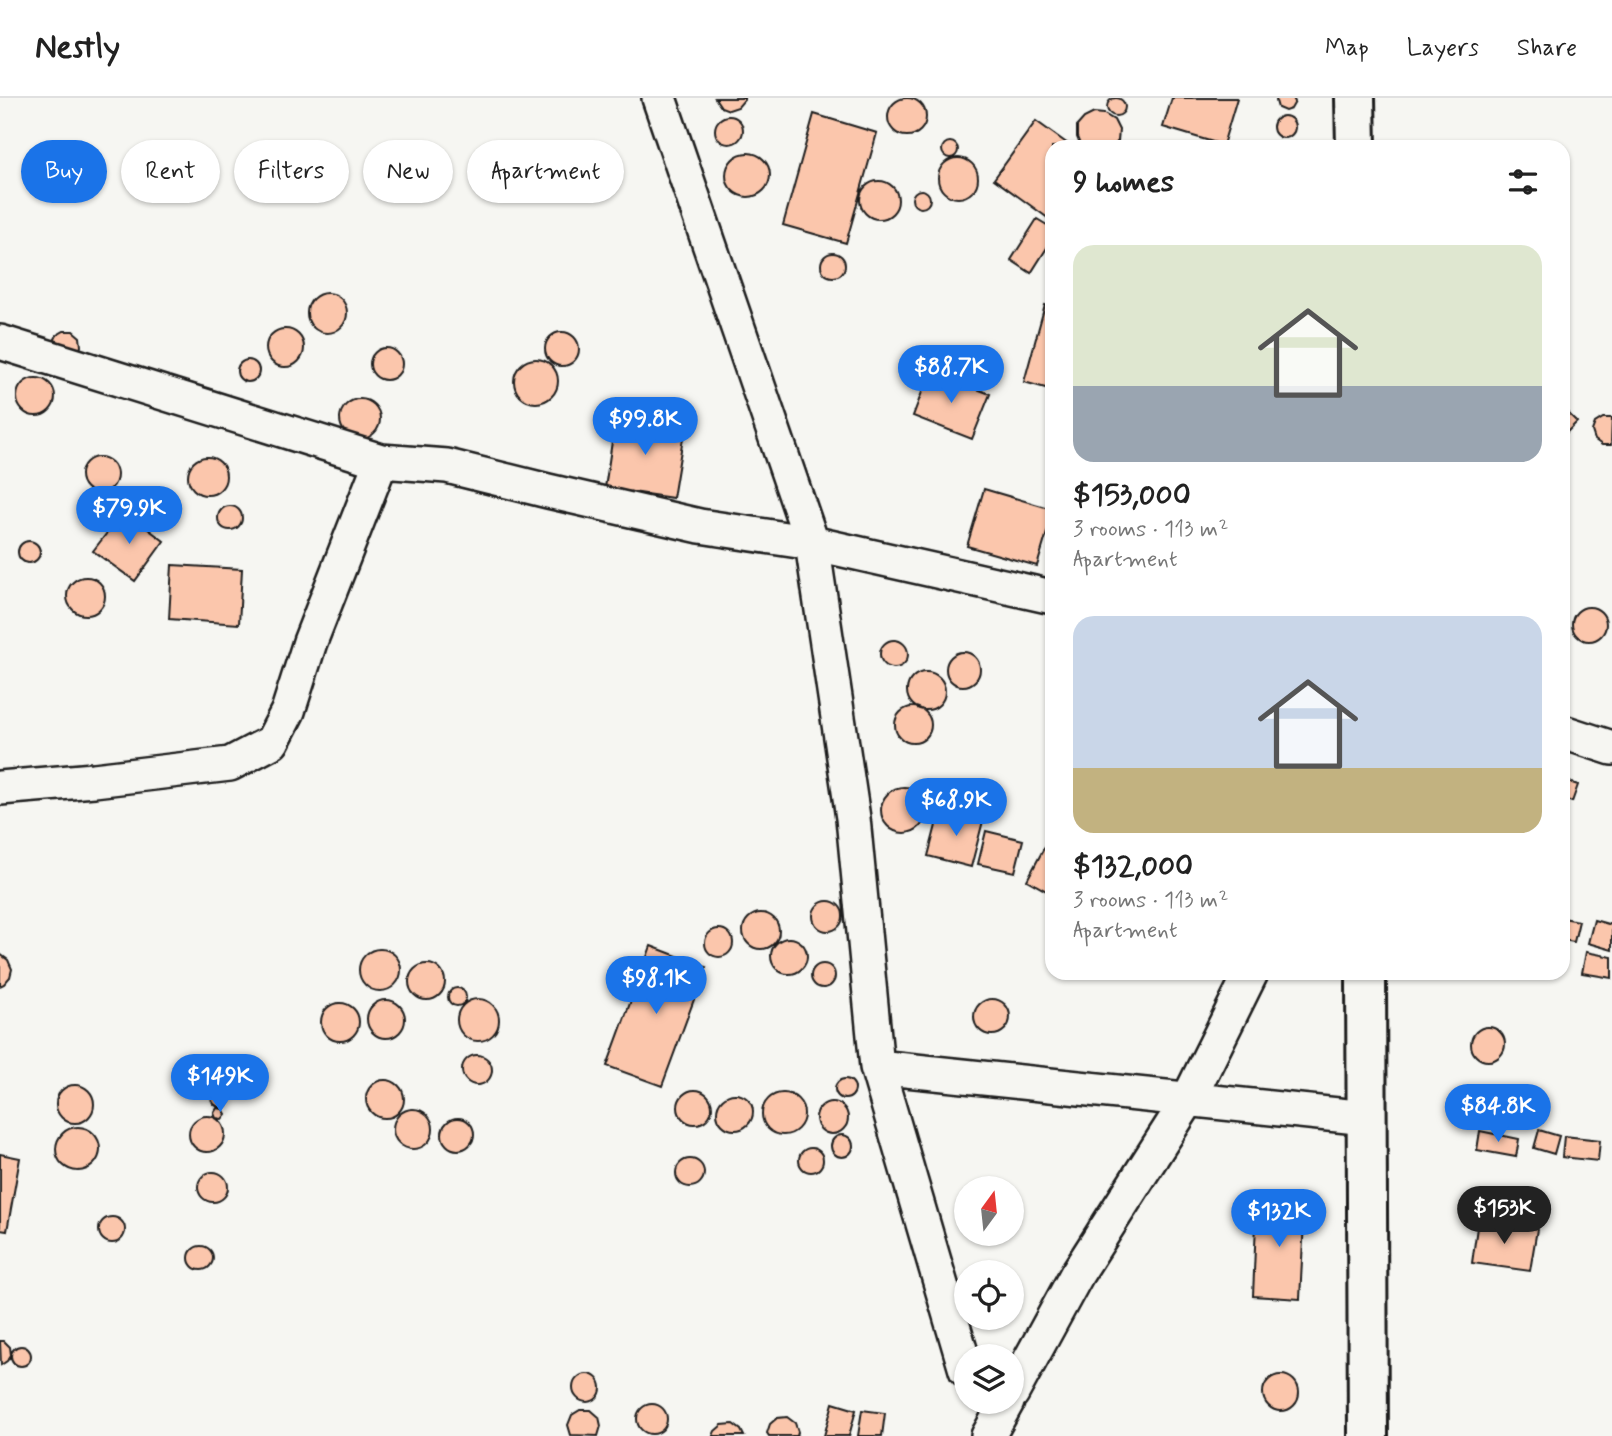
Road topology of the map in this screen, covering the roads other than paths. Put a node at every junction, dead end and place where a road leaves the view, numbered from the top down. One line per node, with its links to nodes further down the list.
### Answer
1 (659, 98): 6 (street)
2 (1355, 98): 3 (highway)
3 (1356, 140)
4 (0, 342): 5 (street)
5 (380, 461): 6 (street); 10 (street)
6 (812, 543): 7 (street); 13 (street)
7 (1045, 595)
8 (1570, 734): 9 (street)
9 (1612, 748)
10 (0, 788)
11 (1248, 980): 14 (street)
12 (1366, 980): 15 (highway)
13 (877, 1067): 14 (street); 16 (street)
14 (1188, 1100): 15 (street); 17 (street)
15 (1367, 1118): 21 (highway)
16 (958, 1344)
17 (1024, 1371)
18 (979, 1414): 20 (street)
19 (1000, 1414): 20 (street)
20 (987, 1436)
21 (1368, 1436)

